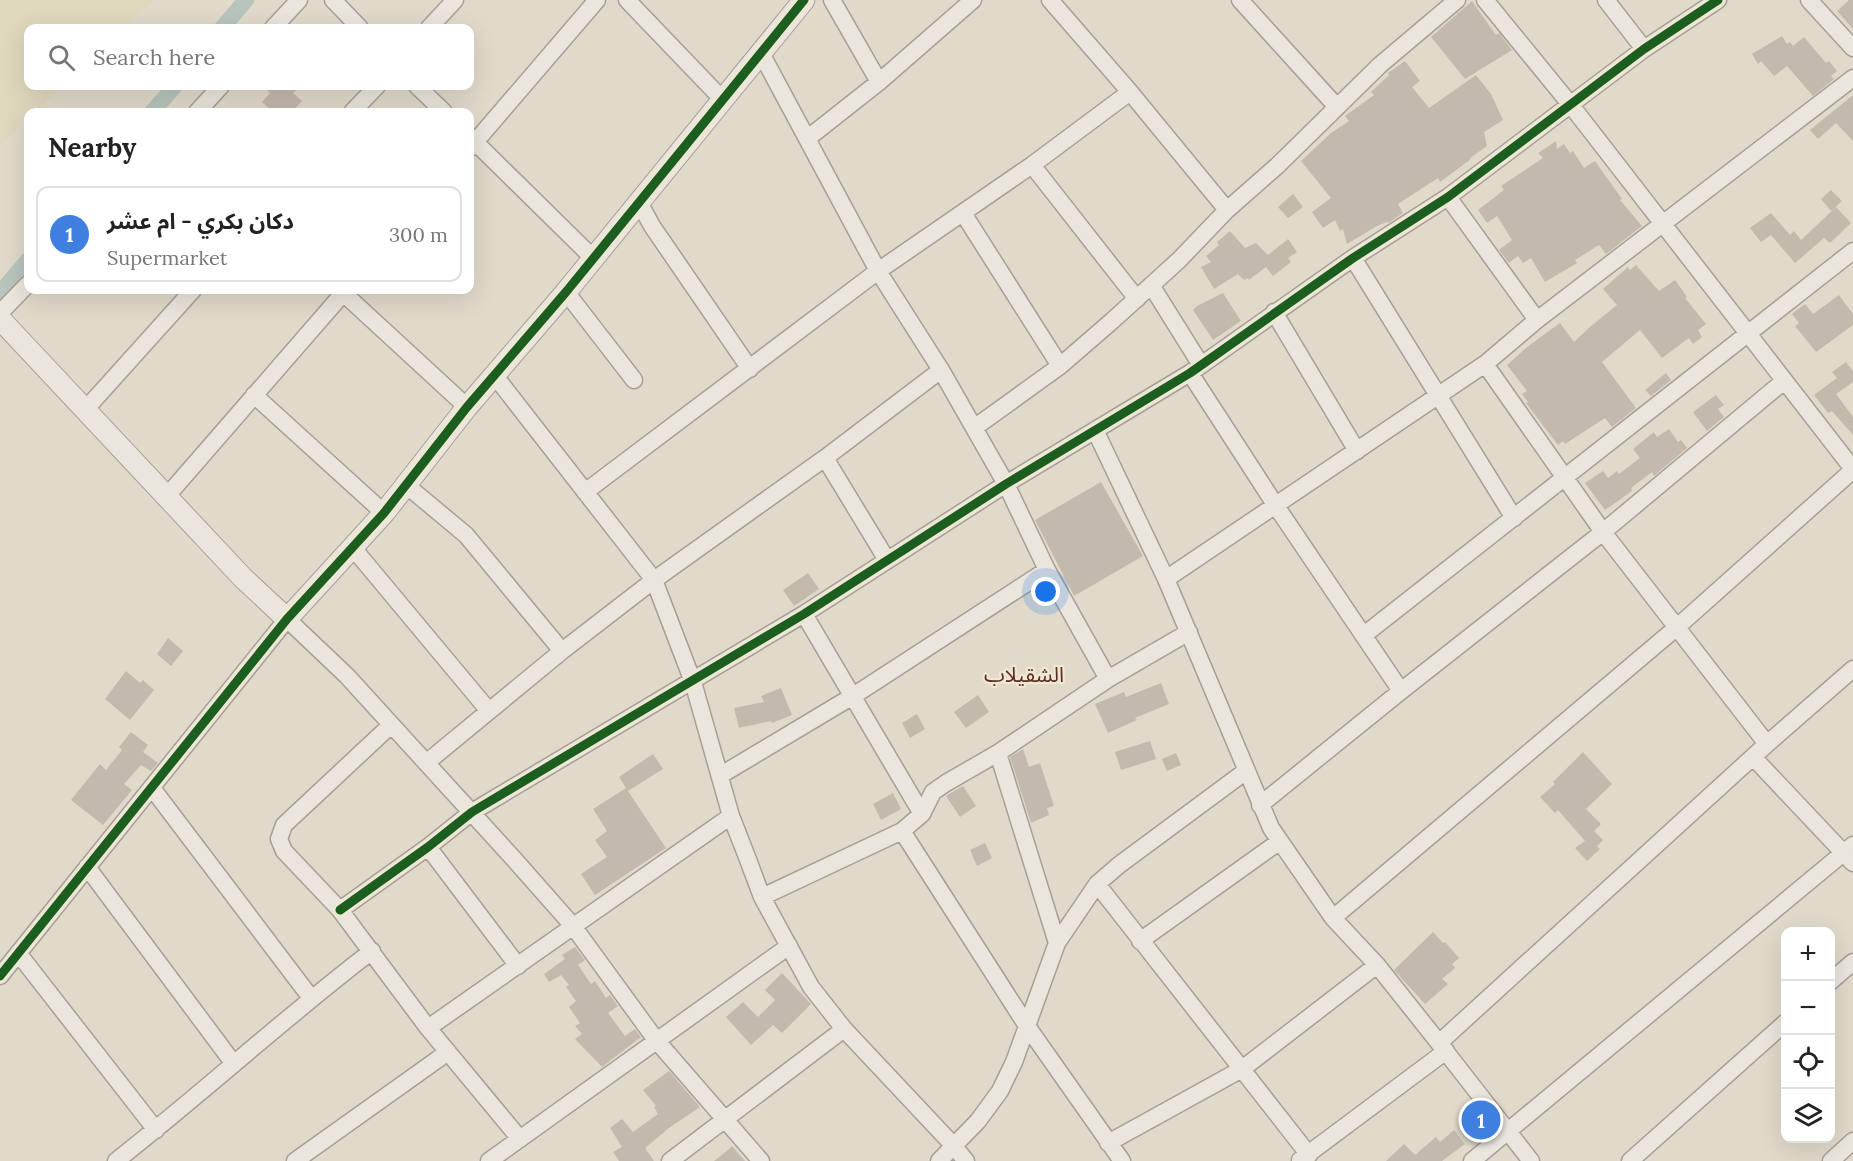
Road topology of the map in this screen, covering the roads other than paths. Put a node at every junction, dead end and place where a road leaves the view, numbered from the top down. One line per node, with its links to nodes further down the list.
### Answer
1 (299, 0): 16 (street)
2 (333, 0): 17 (street)
3 (454, 0): 18 (street)
4 (597, 0): 35 (street)
5 (627, 0): 28 (street)
6 (804, 0): 21 (street)
7 (832, 0): 23 (street)
8 (973, 0): 23 (street)
9 (1050, 0): 27 (street)
10 (1240, 0): 30 (street)
11 (1457, 0): 30 (street)
12 (1485, 0): 29 (street)
13 (1606, 0): 20 (street)
14 (1718, 0): 20 (street)
15 (1809, 0): 19 (street)
16 (277, 24)
17 (356, 24)
18 (433, 24)
19 (1853, 48)
20 (1644, 49): 29 (street)
21 (761, 53): 28 (street); 34 (street)
22 (1853, 78): 42 (street)
23 (879, 82): 34 (street)
24 (217, 90): 31 (street)
25 (373, 90): 32 (street)
26 (421, 90): 33 (street)
27 (1130, 92): 37 (street); 40 (street)
28 (723, 100): 39 (street)
29 (1570, 105): 38 (street); 42 (street)
30 (1337, 107): 40 (street)
31 (201, 108)
32 (356, 108)
33 (440, 108)
34 (808, 138): 46 (street)
35 (474, 139)
36 (474, 145): 44 (street)
37 (1032, 165): 41 (street); 53 (street)
38 (1448, 197): 45 (street); 57 (street)
39 (639, 202): 44 (street); 61 (street)
40 (1227, 210): 47 (street)
41 (963, 213): 46 (street); 60 (street)
42 (1663, 223): 57 (street); 58 (street)
43 (1853, 250): 58 (street)
44 (593, 258): 49 (street)
45 (1353, 258): 54 (street); 68 (street)
46 (878, 271): 61 (street); 63 (street)
47 (1151, 285): 53 (street); 62 (street)
48 (24, 288): 55 (street)
49 (566, 292): 64 (street); 65 (street)
50 (189, 294): 70 (street)
51 (340, 294): 67 (street)
52 (346, 294): 69 (street)
53 (1137, 299): 60 (street)
54 (1274, 312): 62 (street); 73 (street)
55 (0, 313)
56 (0, 319): 70 (street)
57 (1537, 320): 59 (street)
58 (1749, 333): 66 (street); 76 (street)
59 (1485, 364): 68 (street); 76 (street)
60 (1060, 366): 71 (street)
61 (750, 369): 79 (street)
62 (1196, 369): 72 (street); 81 (street)
63 (941, 370): 71 (street); 74 (street)
64 (495, 376): 69 (street); 79 (street)
65 (634, 380)
66 (1784, 381): 75 (street); 84 (street)
67 (254, 395): 80 (street); 82 (street)
68 (1438, 396): 73 (street); 83 (street)
69 (467, 407): 78 (street)
70 (85, 410): 80 (street)
71 (974, 428): 77 (street)
72 (1095, 430): 77 (street); 88 (street)
73 (1357, 451): 81 (street)
74 (825, 458): 86 (street); 89 (street)
75 (1853, 469): 92 (street)
76 (1564, 479): 83 (street); 84 (street)
77 (1006, 484): 86 (street); 87 (street)
78 (406, 485): 82 (street); 95 (street)
79 (585, 492): 89 (street)
80 (167, 496): 91 (street)
81 (1276, 506): 88 (street); 94 (street)
82 (384, 513): 85 (street)
83 (1514, 518): 94 (street)
84 (1603, 532): 92 (street); 99 (street)
85 (353, 548): 91 (street); 101 (street)
86 (887, 560): 90 (street)
87 (1047, 570): 97 (street); 100 (street)
88 (1166, 579): 93 (street)
89 (654, 580): 95 (street); 98 (street)
90 (804, 614): 98 (street); 100 (street)
91 (287, 619): 102 (street); 109 (street)
92 (1676, 628): 103 (street); 122 (street)
93 (1189, 632): 97 (street); 107 (street)
94 (1364, 635): 99 (street)
95 (561, 651): 101 (street)
96 (1853, 669): 103 (street)
97 (1108, 679): 104 (street)
98 (693, 682): 108 (street); 111 (street)
99 (1401, 691): 110 (street)
100 (853, 696): 108 (street); 112 (street)
101 (489, 711): 106 (street)
102 (391, 725): 106 (street); 121 (street)
103 (1767, 744): 105 (street)
104 (998, 753): 112 (street); 125 (street)
105 (1753, 758): 117 (street); 140 (street)
106 (426, 763): 111 (street)
107 (1245, 771): 110 (street); 119 (street)
108 (721, 775): 113 (street)
109 (152, 788): 118 (street); 134 (street)
110 (1260, 805): 115 (street)
111 (472, 812): 116 (street); 123 (street)
112 (922, 814): 114 (street)
113 (731, 816): 120 (street); 123 (street)
114 (902, 831): 120 (street); 135 (street)
115 (1280, 842): 122 (street); 124 (street)
116 (428, 847): 121 (street); 131 (street)
117 (1850, 854): 146 (street)
118 (87, 867): 128 (street); 142 (street)
119 (1097, 884): 124 (street); 125 (street)
120 (762, 897): 126 (street)
121 (340, 910): 127 (street)
122 (1333, 918): 130 (street)
123 (573, 926): 131 (street); 139 (street)
124 (1140, 941): 143 (street)
125 (1057, 943): 135 (street)
126 (789, 946): 138 (street); 139 (street)
127 (372, 951): 134 (street); 137 (street)
128 (18, 952): 132 (street); 145 (street)
129 (1853, 962): 133 (street)
130 (1377, 965): 140 (street); 143 (street)
131 (518, 966): 137 (street)
132 (0, 976)
133 (1831, 981)
134 (311, 998): 142 (street)
135 (1027, 1026): 149 (street); 150 (street)
136 (1781, 1026): 162 (street)
137 (428, 1028): 141 (street)
138 (844, 1029): 144 (street); 150 (street)
139 (656, 1040): 144 (street); 147 (street)
140 (1442, 1047): 146 (street); 151 (street)
141 (448, 1052): 147 (street); 153 (street)
142 (234, 1064): 145 (street)
143 (1242, 1069): 149 (street); 151 (street)
144 (727, 1119): 155 (street); 156 (street)
145 (156, 1130): 152 (street)
146 (1509, 1132): 160 (street); 161 (street)
147 (520, 1139): 154 (street)
148 (1853, 1141): 163 (street)
149 (1108, 1143): 159 (street)
150 (954, 1145): 157 (street); 158 (street)
151 (1304, 1158)
152 (116, 1161)
153 (295, 1161)
154 (489, 1161)
155 (670, 1161)
156 (762, 1161)
157 (939, 1161)
158 (966, 1161)
159 (1122, 1161)
160 (1472, 1161)
161 (1531, 1161)
162 (1630, 1161)
163 (1831, 1161)

